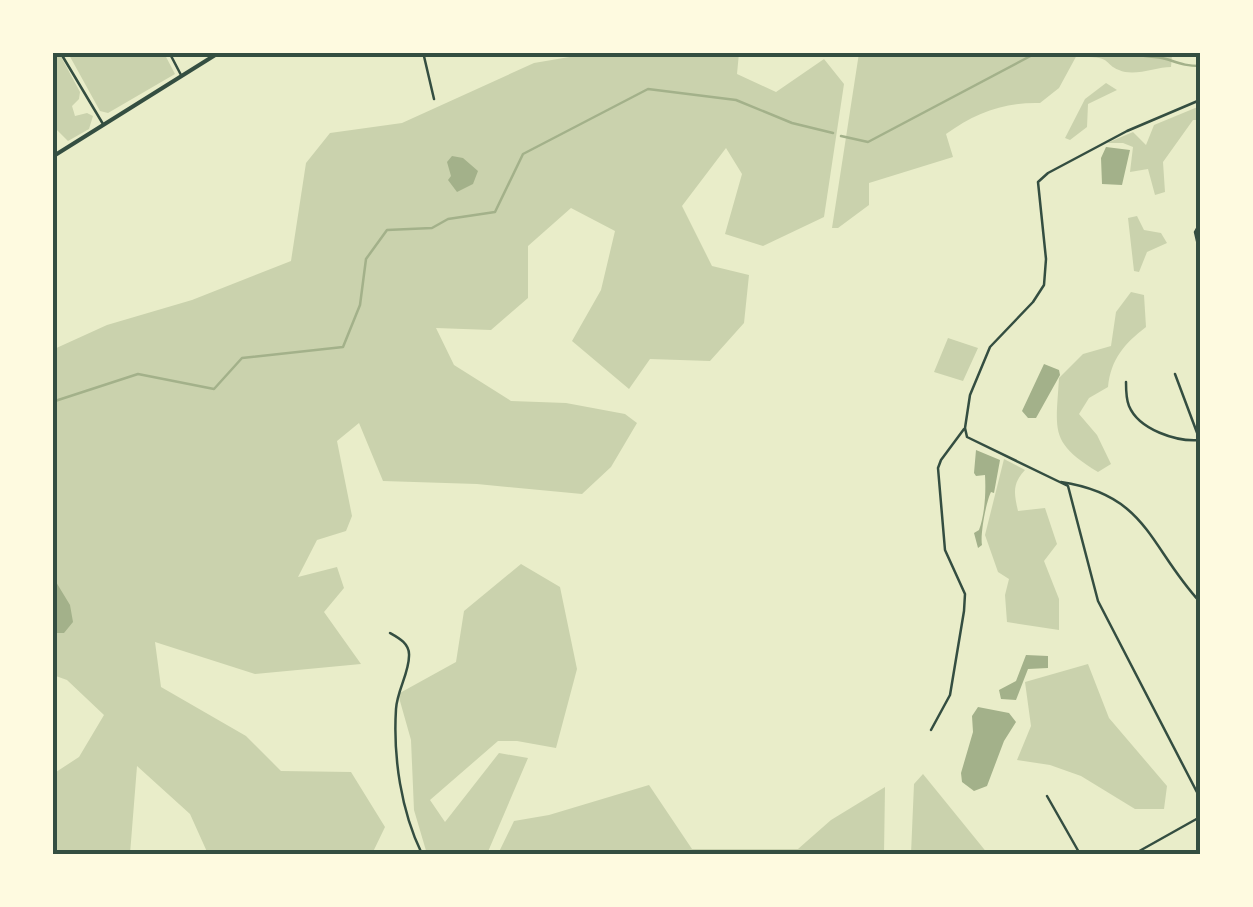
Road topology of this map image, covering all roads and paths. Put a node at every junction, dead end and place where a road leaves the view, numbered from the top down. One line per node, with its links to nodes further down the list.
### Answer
1 (60, 52): 8 (street)
2 (169, 52): 5 (street)
3 (220, 52): 5 (street)
4 (424, 52): 6 (street)
5 (182, 76): 8 (street)
6 (434, 98)
7 (1200, 100): 14 (street)
8 (104, 126): 9 (street)
9 (52, 158)
10 (1200, 223): 11 (street)
11 (1200, 254)
12 (1174, 374): 15 (street)
13 (1126, 382): 15 (street)
14 (964, 428): 16 (street); 19 (street)
15 (1200, 440)
16 (1060, 482): 17 (street); 21 (street)
17 (1200, 602)
18 (390, 634): 24 (street)
19 (930, 730)
20 (1047, 796): 25 (street)
21 (1200, 798)
22 (1200, 818): 23 (street)
23 (1144, 852): 26 (street)
24 (422, 854)
25 (1080, 854)
26 (1134, 854)

